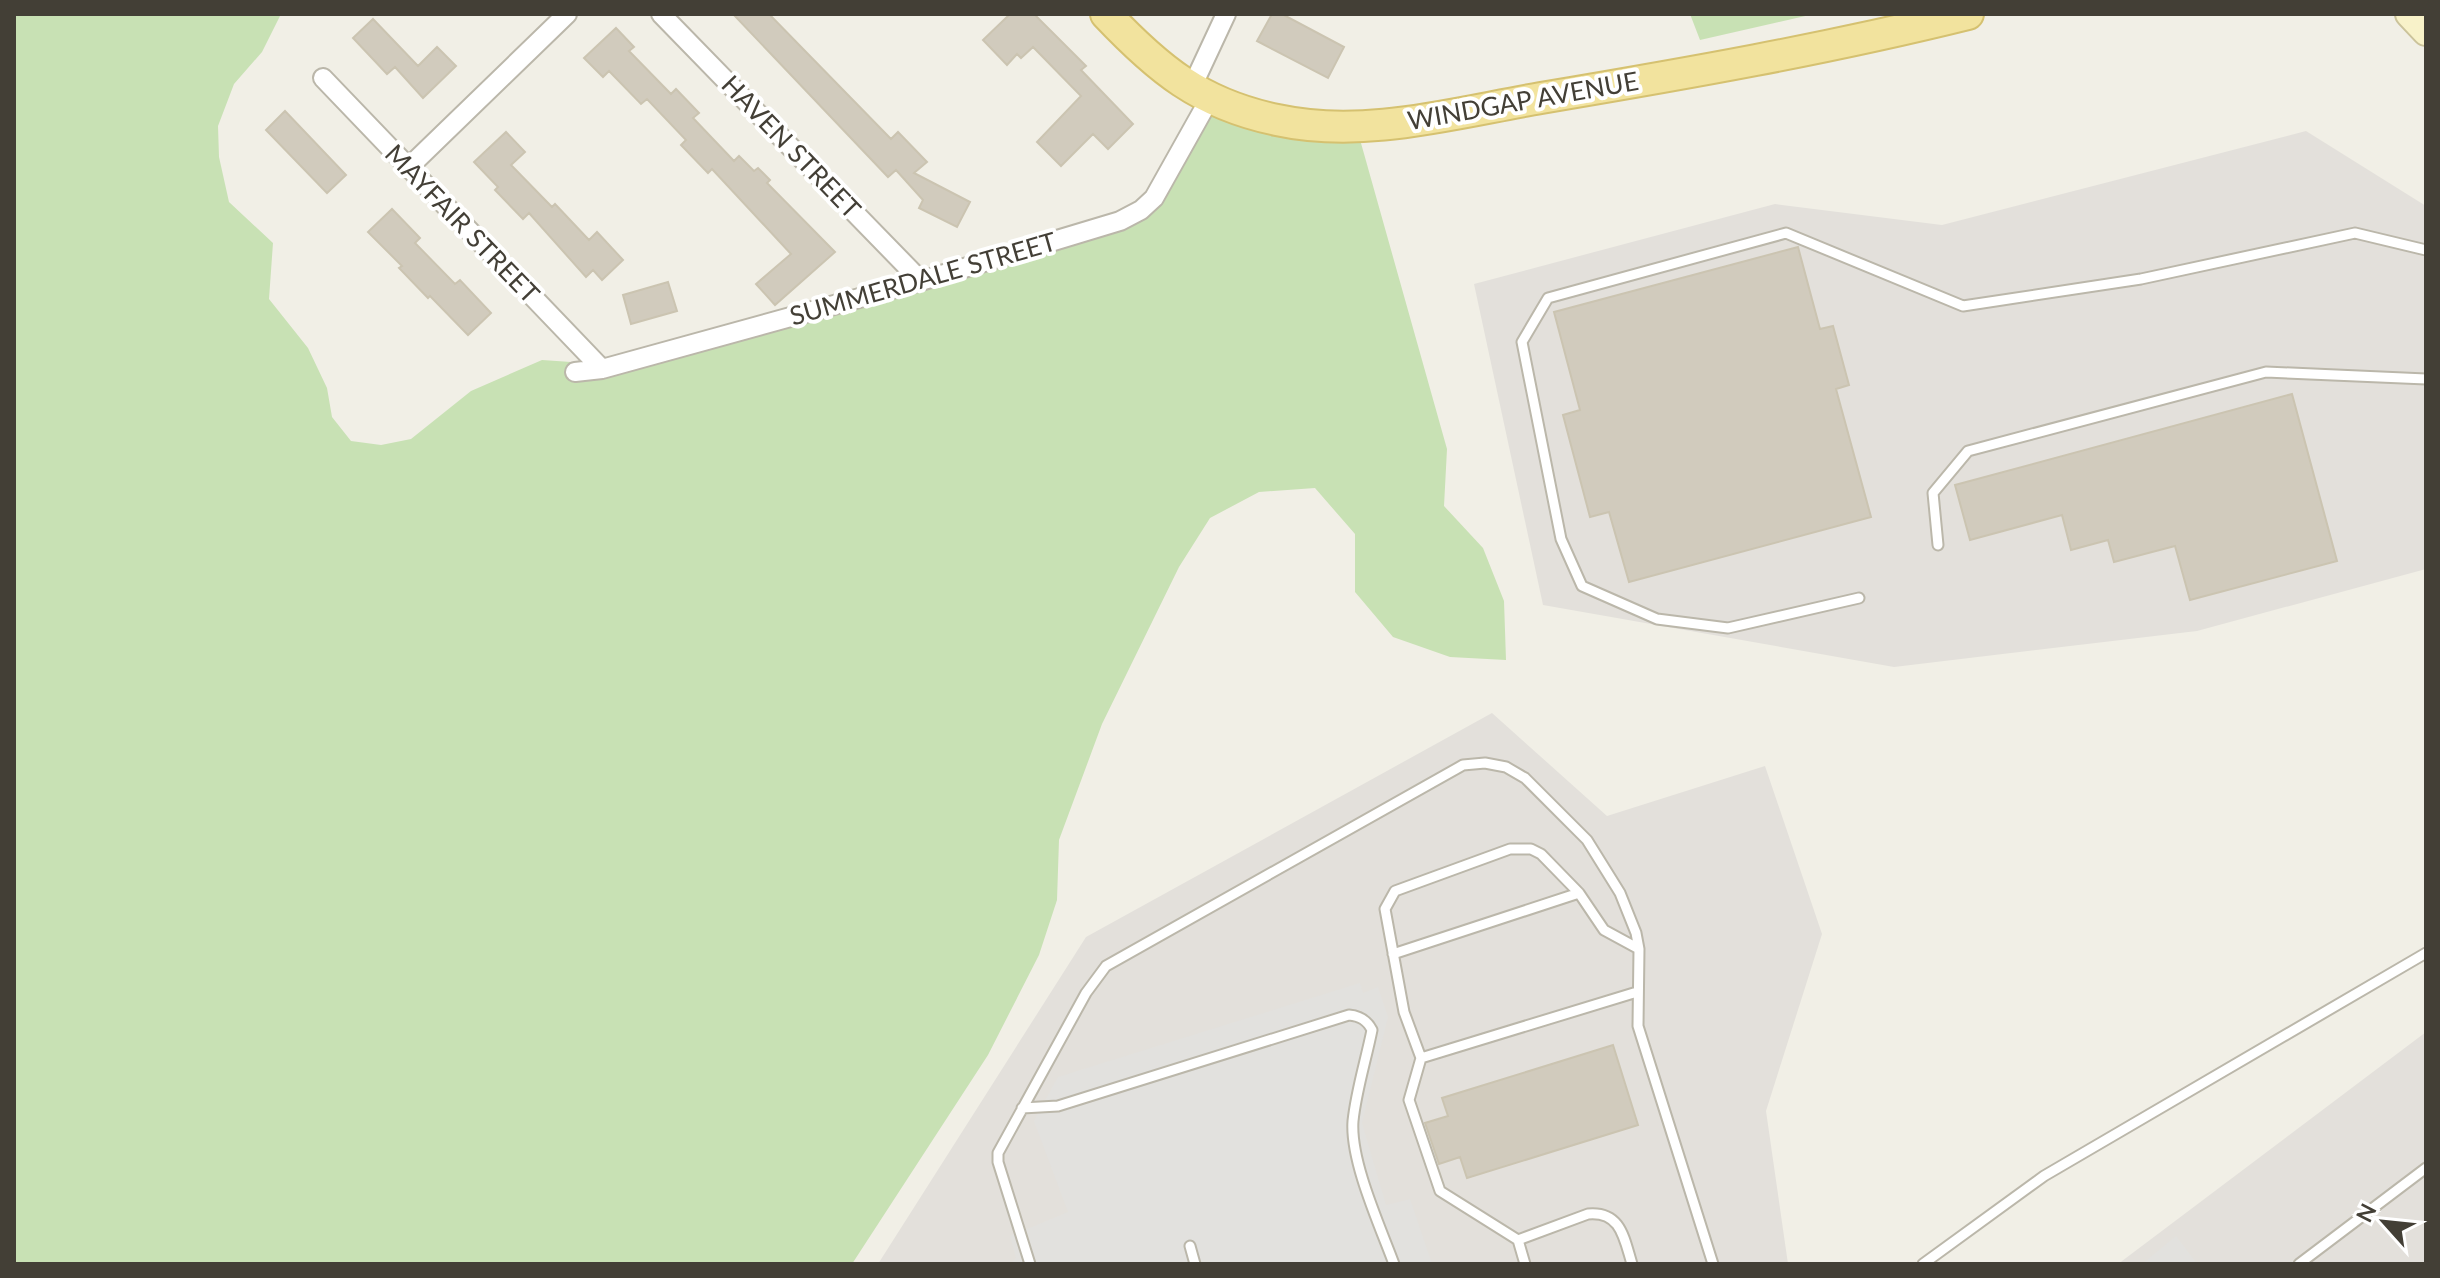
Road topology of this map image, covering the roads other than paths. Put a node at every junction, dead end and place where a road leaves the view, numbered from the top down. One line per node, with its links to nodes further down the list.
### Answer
1 (567, 14): 10 (street)
2 (661, 14): 12 (street, HAVEN STREET)
3 (1106, 14): 9 (main road, WINDGAP AVENUE)
4 (1226, 14): 9 (street, SUMMERDALE STREET)
5 (1968, 14): 9 (main road, WINDGAP AVENUE)
6 (2409, 14): 7 (street)
7 (2426, 32)
8 (323, 78): 10 (street, MAYFAIR STREET)
9 (1200, 94): 12 (street, SUMMERDALE STREET)
10 (408, 168): 13 (street, MAYFAIR STREET)
11 (2426, 250): 17 (lane)
12 (921, 281): 13 (street, SUMMERDALE STREET)
13 (602, 369): 14 (street, SUMMERDALE STREET)
14 (575, 372)
15 (2426, 379): 16 (lane)
16 (1938, 545)
17 (1859, 598)
18 (1579, 893): 19 (lane); 21 (lane); 21 (lane)
19 (1639, 949): 22 (lane); 24 (lane)
20 (2426, 953): 34 (lane)
21 (1393, 954): 23 (lane)
22 (1637, 992): 23 (lane); 33 (lane)
23 (1421, 1058): 26 (lane)
24 (1022, 1108): 28 (lane); 30 (lane)
25 (2426, 1168): 35 (lane)
26 (1518, 1240): 31 (lane); 32 (lane)
27 (1190, 1246): 29 (lane)
28 (1030, 1264)
29 (1195, 1264)
30 (1394, 1264)
31 (1525, 1264)
32 (1632, 1264)
33 (1713, 1264)
34 (1923, 1264)
35 (2299, 1264)

